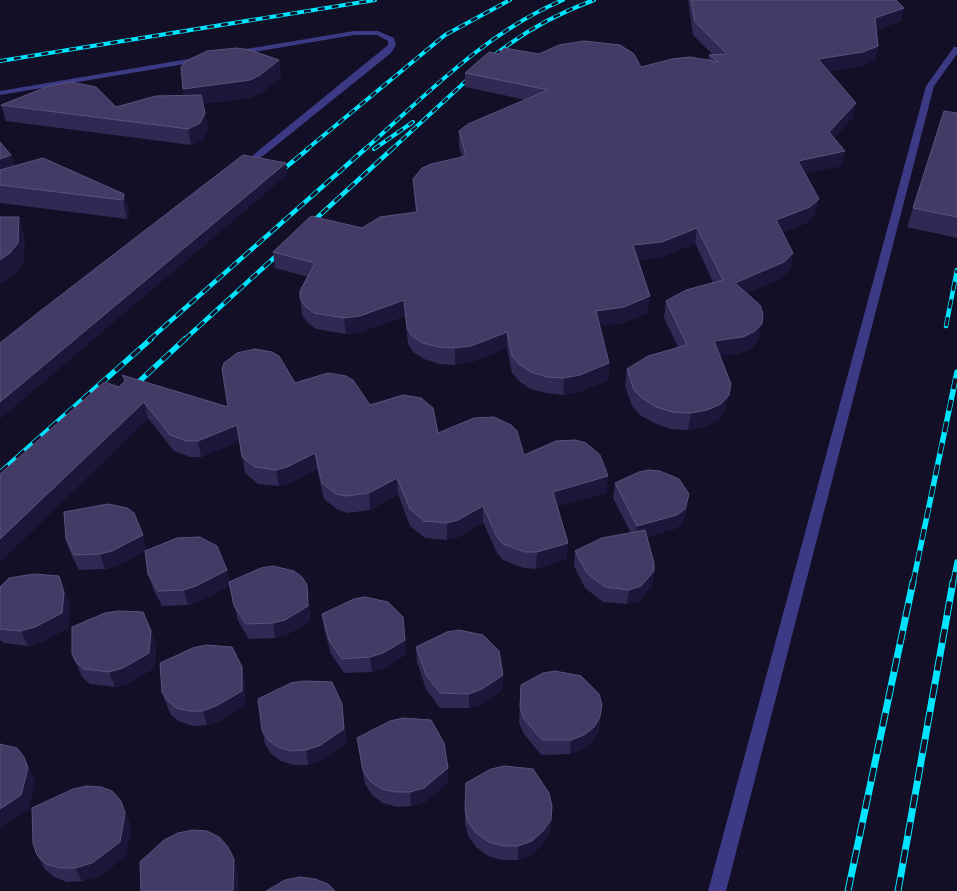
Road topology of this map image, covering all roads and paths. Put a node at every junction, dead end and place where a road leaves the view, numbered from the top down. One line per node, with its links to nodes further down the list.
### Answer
1 (957, 49): 6 (lane)
2 (226, 55): 5 (lane)
3 (206, 58): 4 (lane)
4 (0, 93)
5 (255, 158)
6 (717, 891)

